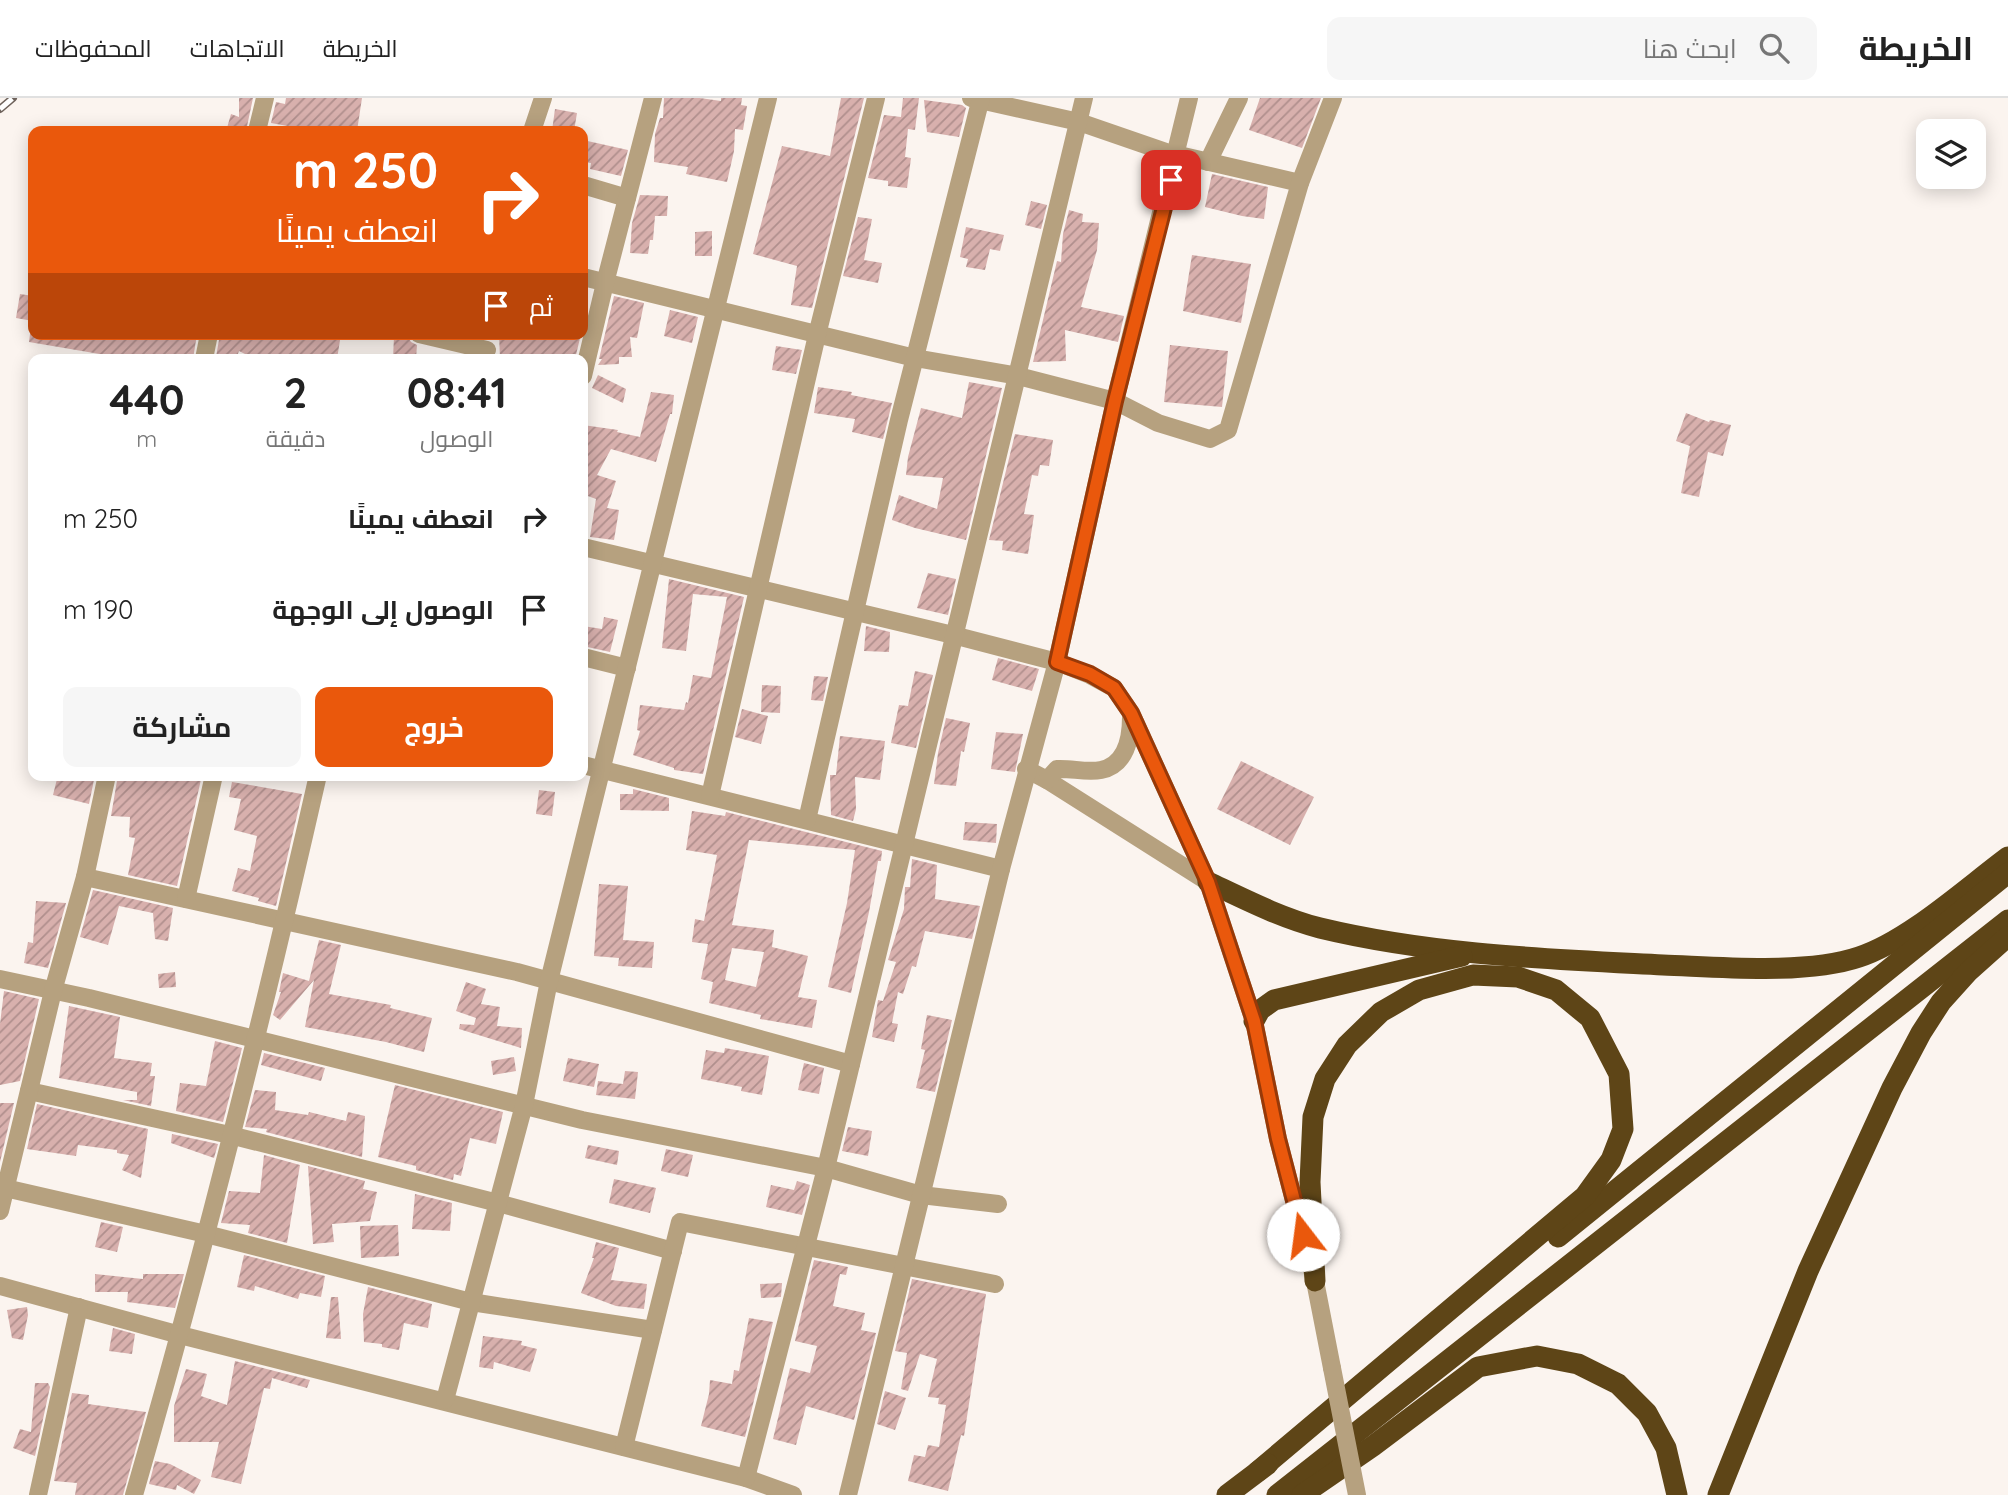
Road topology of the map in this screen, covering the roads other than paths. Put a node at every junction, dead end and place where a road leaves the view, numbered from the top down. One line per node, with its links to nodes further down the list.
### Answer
1 (265, 98): 12 (street)
2 (543, 98): 13 (street)
3 (653, 98): 18 (street)
4 (768, 98): 21 (street)
5 (876, 98): 22 (street)
6 (1084, 98): 11 (street)
7 (1189, 98): 14 (street)
8 (1239, 98): 15 (street)
9 (1334, 98): 16 (street)
10 (977, 99): 11 (street); 26 (street)
11 (1079, 122): 14 (street); 27 (street)
12 (258, 126)
13 (535, 126)
14 (1177, 155): 15 (street); 28 (street)
15 (1208, 162): 16 (street)
16 (1300, 183): 28 (street)
17 (588, 186): 18 (street)
18 (627, 198): 20 (street)
19 (588, 278): 20 (street)
20 (605, 283): 21 (street); 25 (street)
21 (716, 310): 22 (street); 30 (street)
22 (817, 335): 26 (street); 31 (street)
23 (448, 340): 24 (street)
24 (487, 348)
25 (588, 355)
26 (915, 358): 27 (street); 32 (street)
27 (1018, 376): 28 (street); 33 (street)
28 (1115, 401): 35 (street)
29 (588, 548): 30 (street)
30 (652, 565): 31 (street); 36 (street)
31 (758, 589): 32 (street); 45 (street)
32 (855, 612): 33 (street); 46 (street)
33 (953, 635): 35 (street); 47 (street)
34 (588, 658): 36 (street)
35 (1057, 662): 37 (street); 40 (street)
36 (627, 667): 39 (street)
37 (1131, 713): 41 (street); 52 (street)
38 (588, 766): 39 (street)
39 (602, 769): 45 (street); 59 (street)
40 (1026, 769): 41 (street); 49 (street)
41 (1047, 780): 52 (street)
42 (106, 781): 51 (street)
43 (213, 781): 53 (street)
44 (317, 781): 55 (street)
45 (710, 796): 46 (street)
46 (807, 820): 47 (street)
47 (903, 844): 49 (street); 63 (street)
48 (2008, 857): 57 (highway)
49 (1001, 869): 69 (street)
50 (2008, 873): 86 (highway)
51 (85, 877): 53 (street); 60 (street)
52 (1208, 882): 57 (highway); 61 (street)
53 (186, 899): 55 (street)
54 (2008, 920): 93 (highway)
55 (285, 921): 59 (street); 62 (street)
56 (2008, 936): 97 (highway)
57 (1477, 953): 61 (highway)
58 (0, 979): 60 (street)
59 (549, 981): 63 (street); 65 (street)
60 (53, 990): 62 (street); 64 (street)
61 (1254, 1021): 77 (street)
62 (255, 1039): 65 (street); 66 (street)
63 (851, 1063): 67 (street)
64 (29, 1091): 66 (street); 68 (street)
65 (524, 1105): 67 (street); 70 (street)
66 (230, 1135): 70 (street); 73 (street)
67 (826, 1168): 69 (street); 74 (street)
68 (5, 1188): 72 (street); 73 (street)
69 (921, 1195): 71 (street); 76 (street)
70 (498, 1203): 75 (street); 80 (street)
71 (998, 1204)
72 (0, 1211)
73 (205, 1234): 80 (street); 83 (street)
74 (806, 1245): 75 (street); 76 (street); 87 (street)
75 (673, 1251): 82 (street)
76 (904, 1266): 78 (street); 91 (street)
77 (1315, 1281): 86 (highway); 95 (street, bridge)
78 (995, 1284)
79 (0, 1286): 81 (street)
80 (471, 1302): 82 (street); 84 (street)
81 (79, 1307): 83 (street); 88 (street)
82 (653, 1330): 85 (street)
83 (180, 1335): 84 (street); 89 (street)
84 (445, 1400): 85 (street)
85 (624, 1447): 87 (street)
86 (1257, 1472): 92 (highway)
87 (746, 1478): 90 (street)
88 (38, 1495)
89 (134, 1495)
90 (793, 1495)
91 (848, 1495)
92 (1227, 1495)
93 (1277, 1495)
94 (1302, 1495): 96 (highway)
95 (1357, 1495)
96 (1677, 1495)
97 (1718, 1495)

